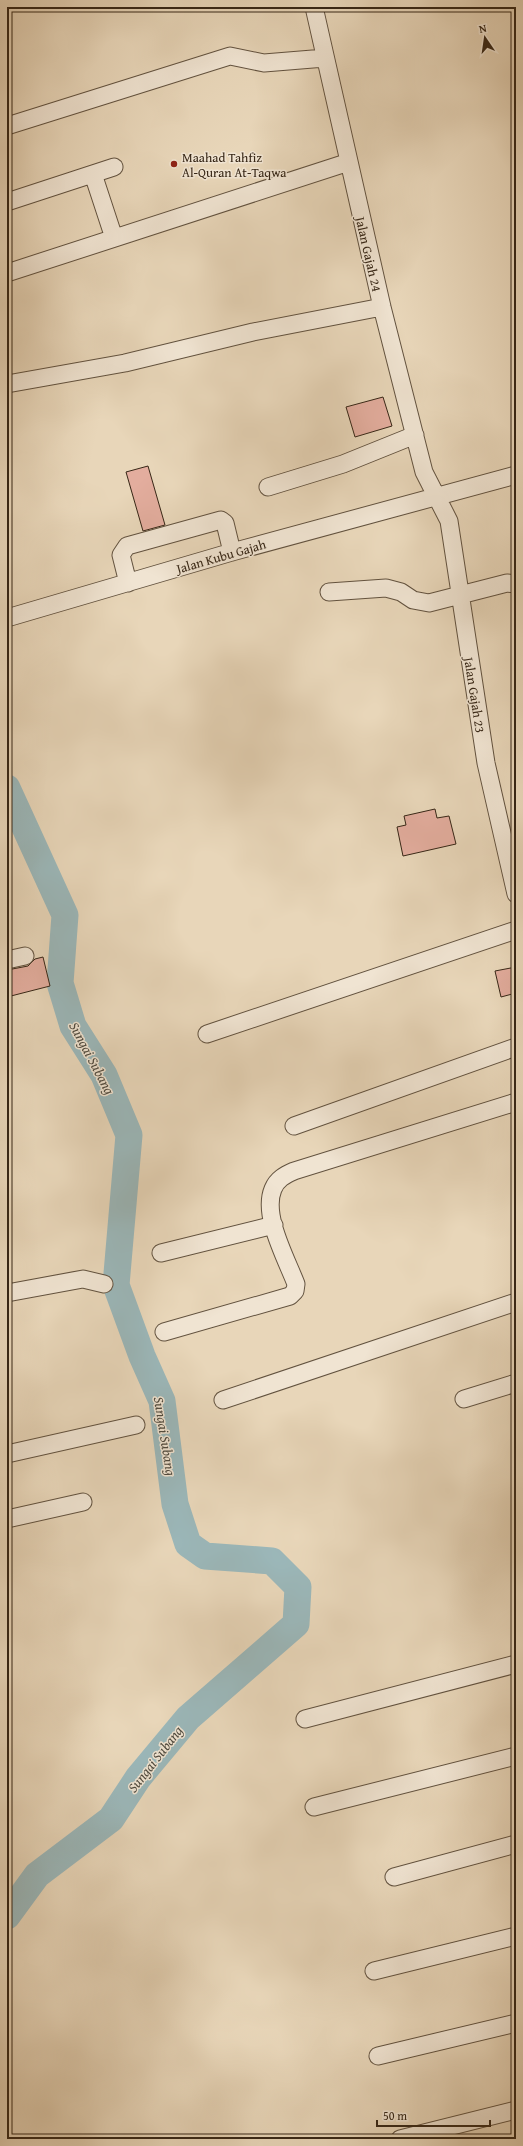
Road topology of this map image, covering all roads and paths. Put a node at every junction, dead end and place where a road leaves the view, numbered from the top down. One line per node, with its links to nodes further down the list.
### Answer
1 (314, 7): 2 (street, Jalan Gajah 24)
2 (325, 58): 3 (street); 4 (street, Jalan Gajah 24)
3 (7, 126)
4 (349, 162): 8 (street); 10 (street, Jalan Gajah 24)
5 (114, 167): 6 (street)
6 (93, 174): 7 (street); 8 (street)
7 (7, 202)
8 (114, 238): 9 (street)
9 (7, 273)
10 (382, 307): 11 (street); 12 (street, Jalan Gajah 24)
11 (7, 384)
12 (415, 435): 14 (street); 15 (street, Jalan Gajah 24)
13 (516, 475): 15 (street, Jalan Kubu Gajah)
14 (268, 487)
15 (437, 497): 16 (street, Jalan Kubu Gajah); 20 (street, Jalan Gajah 23)
16 (232, 552): 17 (street, Jalan Kubu Gajah); 17 (street)
17 (128, 583): 21 (street, Jalan Kubu Gajah)
18 (516, 584): 20 (street)
19 (330, 592): 20 (street)
20 (459, 595): 22 (street, Jalan Gajah 23)
21 (7, 618)
22 (516, 894)
23 (516, 930): 26 (street)
24 (25, 956): 25 (street)
25 (7, 960)
26 (207, 1034)
27 (516, 1048): 29 (street)
28 (516, 1102): 30 (street)
29 (294, 1126)
30 (274, 1225): 31 (street); 35 (street)
31 (161, 1253)
32 (104, 1284): 33 (street)
33 (7, 1293)
34 (516, 1302): 38 (street)
35 (164, 1332)
36 (516, 1383): 37 (street)
37 (464, 1399)
38 (223, 1400)
39 (136, 1425): 40 (street)
40 (7, 1454)
41 (83, 1502): 42 (street)
42 (7, 1519)
43 (516, 1664): 44 (street)
44 (305, 1719)
45 (516, 1756): 46 (street)
46 (314, 1807)
47 (516, 1844): 48 (street)
48 (394, 1877)
49 (516, 1936): 50 (street)
50 (374, 1971)
51 (516, 2023): 52 (street)
52 (378, 2056)
53 (516, 2110): 54 (street)
54 (400, 2139)

